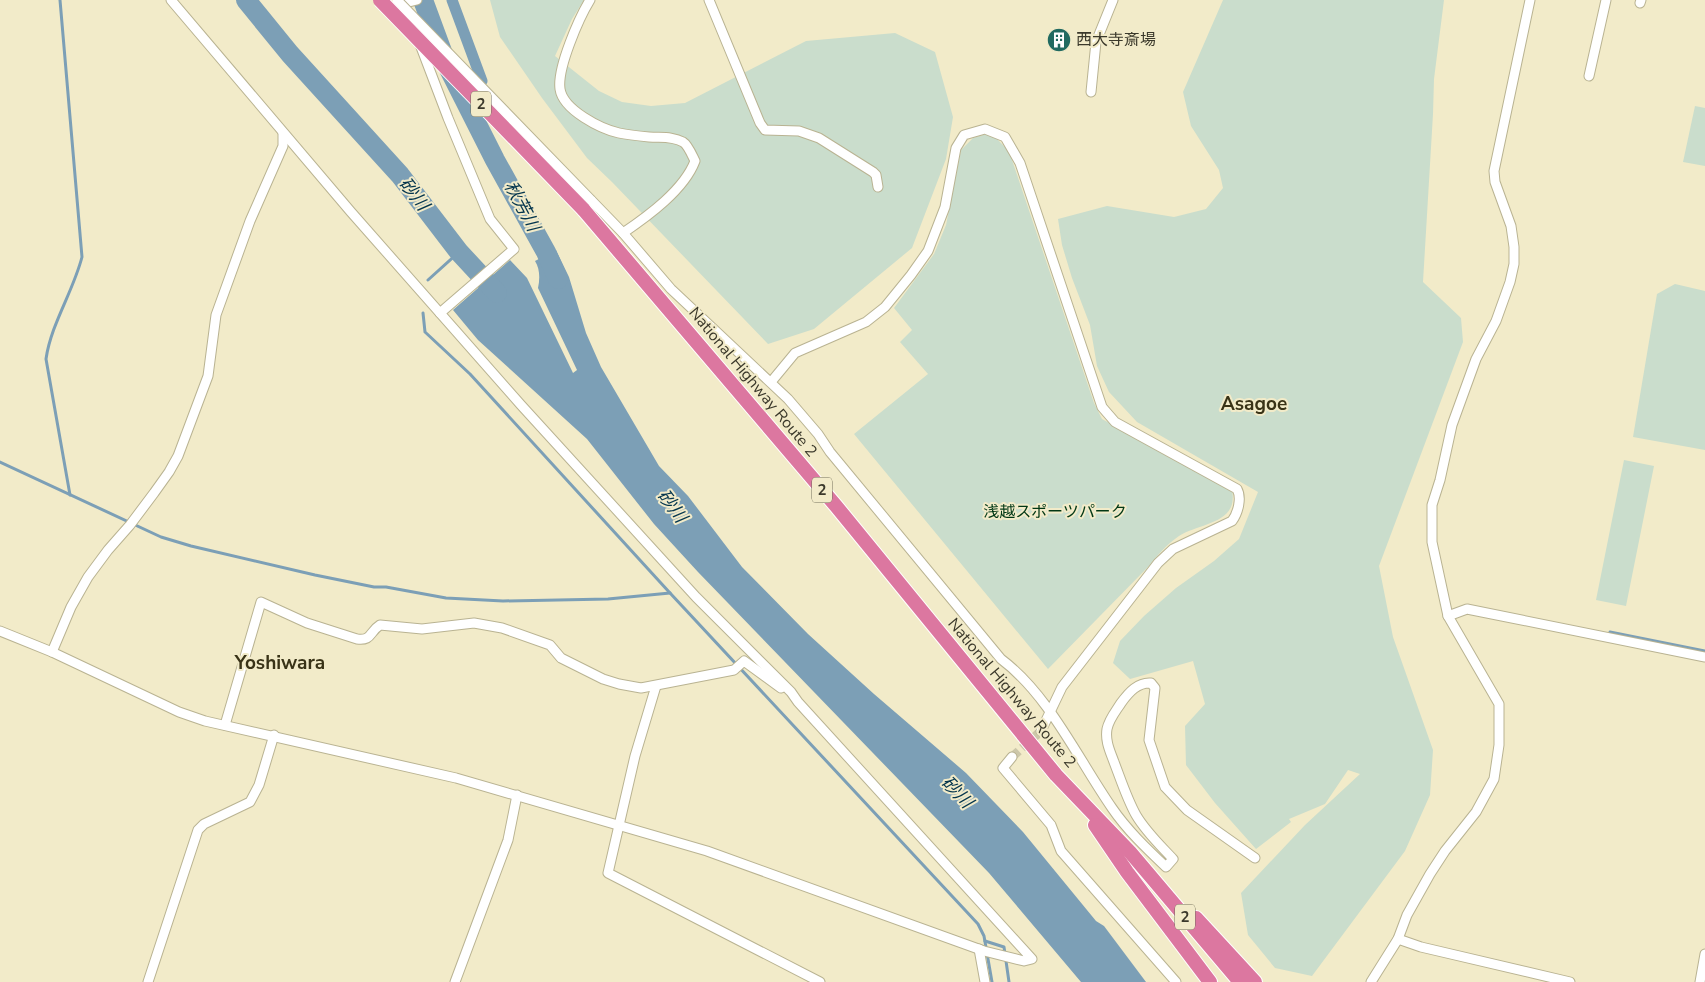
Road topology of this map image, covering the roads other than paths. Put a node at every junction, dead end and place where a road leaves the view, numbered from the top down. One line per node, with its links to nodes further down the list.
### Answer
1 (171, 0): 11 (street)
2 (380, 0): 13 (highway, National Highway Route 2 / 2, bridge)
3 (590, 0): 14 (street)
4 (709, 0): 12 (street)
5 (1113, 0): 10 (street)
6 (1530, 0): 17 (street)
7 (1606, 0): 9 (street)
8 (406, 1): 13 (street, bridge); 15 (street)
9 (1590, 76)
10 (1090, 92)
11 (283, 133): 15 (street); 19 (street)
12 (878, 187)
13 (587, 204): 14 (street); 28 (highway, National Highway Route 2 / 2)
14 (623, 233): 16 (street)
15 (440, 313): 22 (street)
16 (771, 382): 23 (street); 23 (street)
17 (1448, 616): 20 (street); 33 (street)
18 (0, 631): 19 (street)
19 (52, 652): 24 (street)
20 (1705, 657)
21 (656, 686): 22 (street); 24 (street); 30 (street)
22 (791, 692): 34 (street)
23 (1050, 712): 25 (street); 32 (street)
24 (225, 725): 26 (street)
25 (1041, 730)
26 (274, 735): 29 (street); 36 (street)
27 (1012, 757): 40 (street)
28 (1056, 774): 31 (highway, National Highway Route 2 / 2); 41 (highway)
29 (517, 795): 30 (street); 37 (street)
30 (618, 826): 34 (street); 38 (street)
31 (1130, 852): 42 (highway, National Highway Route 2 / 2); 43 (highway)
32 (1255, 858)
33 (1398, 939): 44 (street); 45 (street)
34 (982, 950): 39 (street)
35 (1705, 954): 46 (street)
36 (148, 982)
37 (455, 982)
38 (820, 982)
39 (985, 982)
40 (1176, 982)
41 (1210, 982)
42 (1240, 982)
43 (1255, 982)
44 (1371, 982)
45 (1570, 982)
46 (1700, 982)

